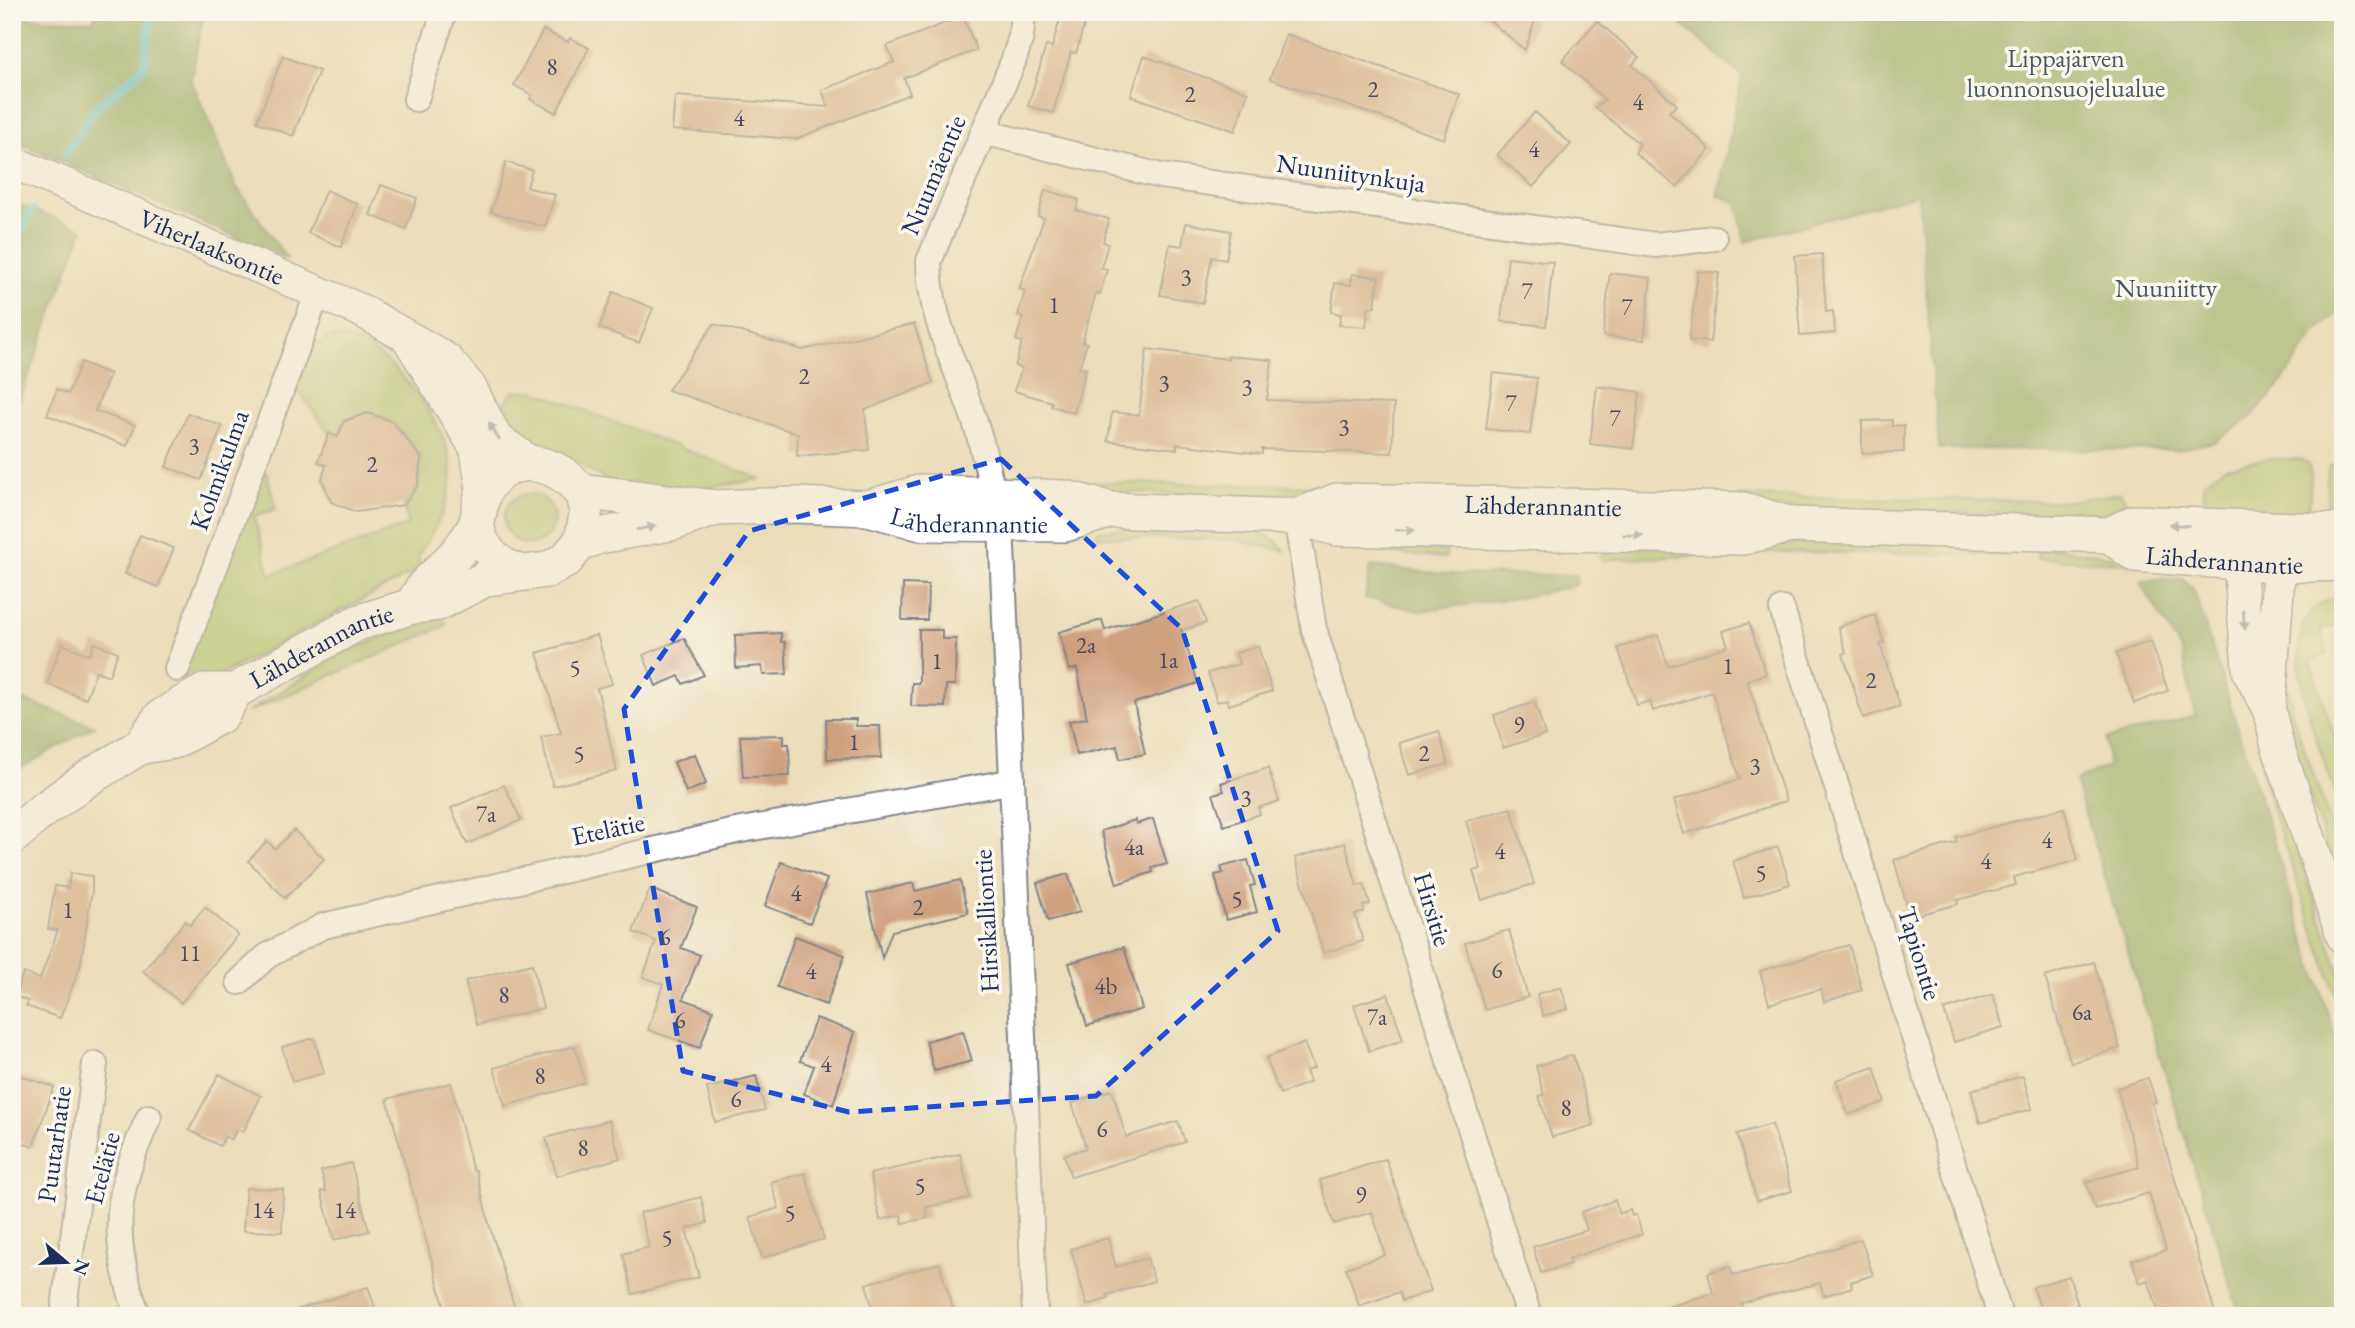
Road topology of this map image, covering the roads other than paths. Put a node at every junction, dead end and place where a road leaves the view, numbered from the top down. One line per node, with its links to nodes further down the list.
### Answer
1 (444, 12): 3 (street)
2 (1023, 12): 4 (street, Nuumäentie)
3 (416, 99)
4 (983, 132): 6 (street, Nuuniitynkuja); 13 (street, Nuumäentie)
5 (12, 162): 7 (street, Viherlaaksontie)
6 (1714, 238)
7 (318, 292): 8 (street, Viherlaaksontie); 26 (street, Kolmikulma)
8 (408, 338): 9 (street, Viherlaaksontie, one-way to 8); 11 (street, Viherlaaksontie)
9 (531, 463): 10 (main road); 11 (main road)
10 (579, 491): 12 (main road, Lähderannantie); 19 (street)
11 (480, 508): 23 (street); 24 (main road, Lähderannantie)
12 (716, 508): 13 (main road, Lähderannantie); 19 (main road, Lähderannantie, one-way to 12)
13 (997, 509): 14 (main road, Lähderannantie); 28 (street, Hirsikalliontie)
14 (1296, 517): 18 (main road, Lähderannantie); 37 (street, Hirsitie)
15 (2236, 528): 16 (main road, Lähderannantie); 18 (main road, Lähderannantie, one-way to 18); 20 (street)
16 (2282, 530): 17 (main road, Lähderannantie); 22 (street)
17 (2343, 532)
18 (2110, 535): 20 (main road, Lähderannantie)
19 (580, 543): 23 (main road)
20 (2238, 563): 22 (main road, Lähderannantie); 27 (street, one-way to 27)
21 (2343, 563): 22 (main road, Lähderannantie)
22 (2279, 565): 27 (street)
23 (526, 572): 24 (main road, Lähderannantie)
24 (412, 606): 29 (main road, Lähderannantie)
25 (1782, 609): 38 (street, Tapiontie)
26 (177, 669)
27 (2269, 710): 30 (street)
28 (1009, 782): 31 (street, Etelätie); 36 (street, Hirsikalliontie)
29 (12, 837)
30 (2343, 937)
31 (239, 982)
32 (95, 1064): 34 (street, Puutarhatie)
33 (149, 1117): 35 (street, Etelätie)
34 (63, 1316)
35 (138, 1316)
36 (1035, 1316)
37 (1529, 1316)
38 (2000, 1316)

